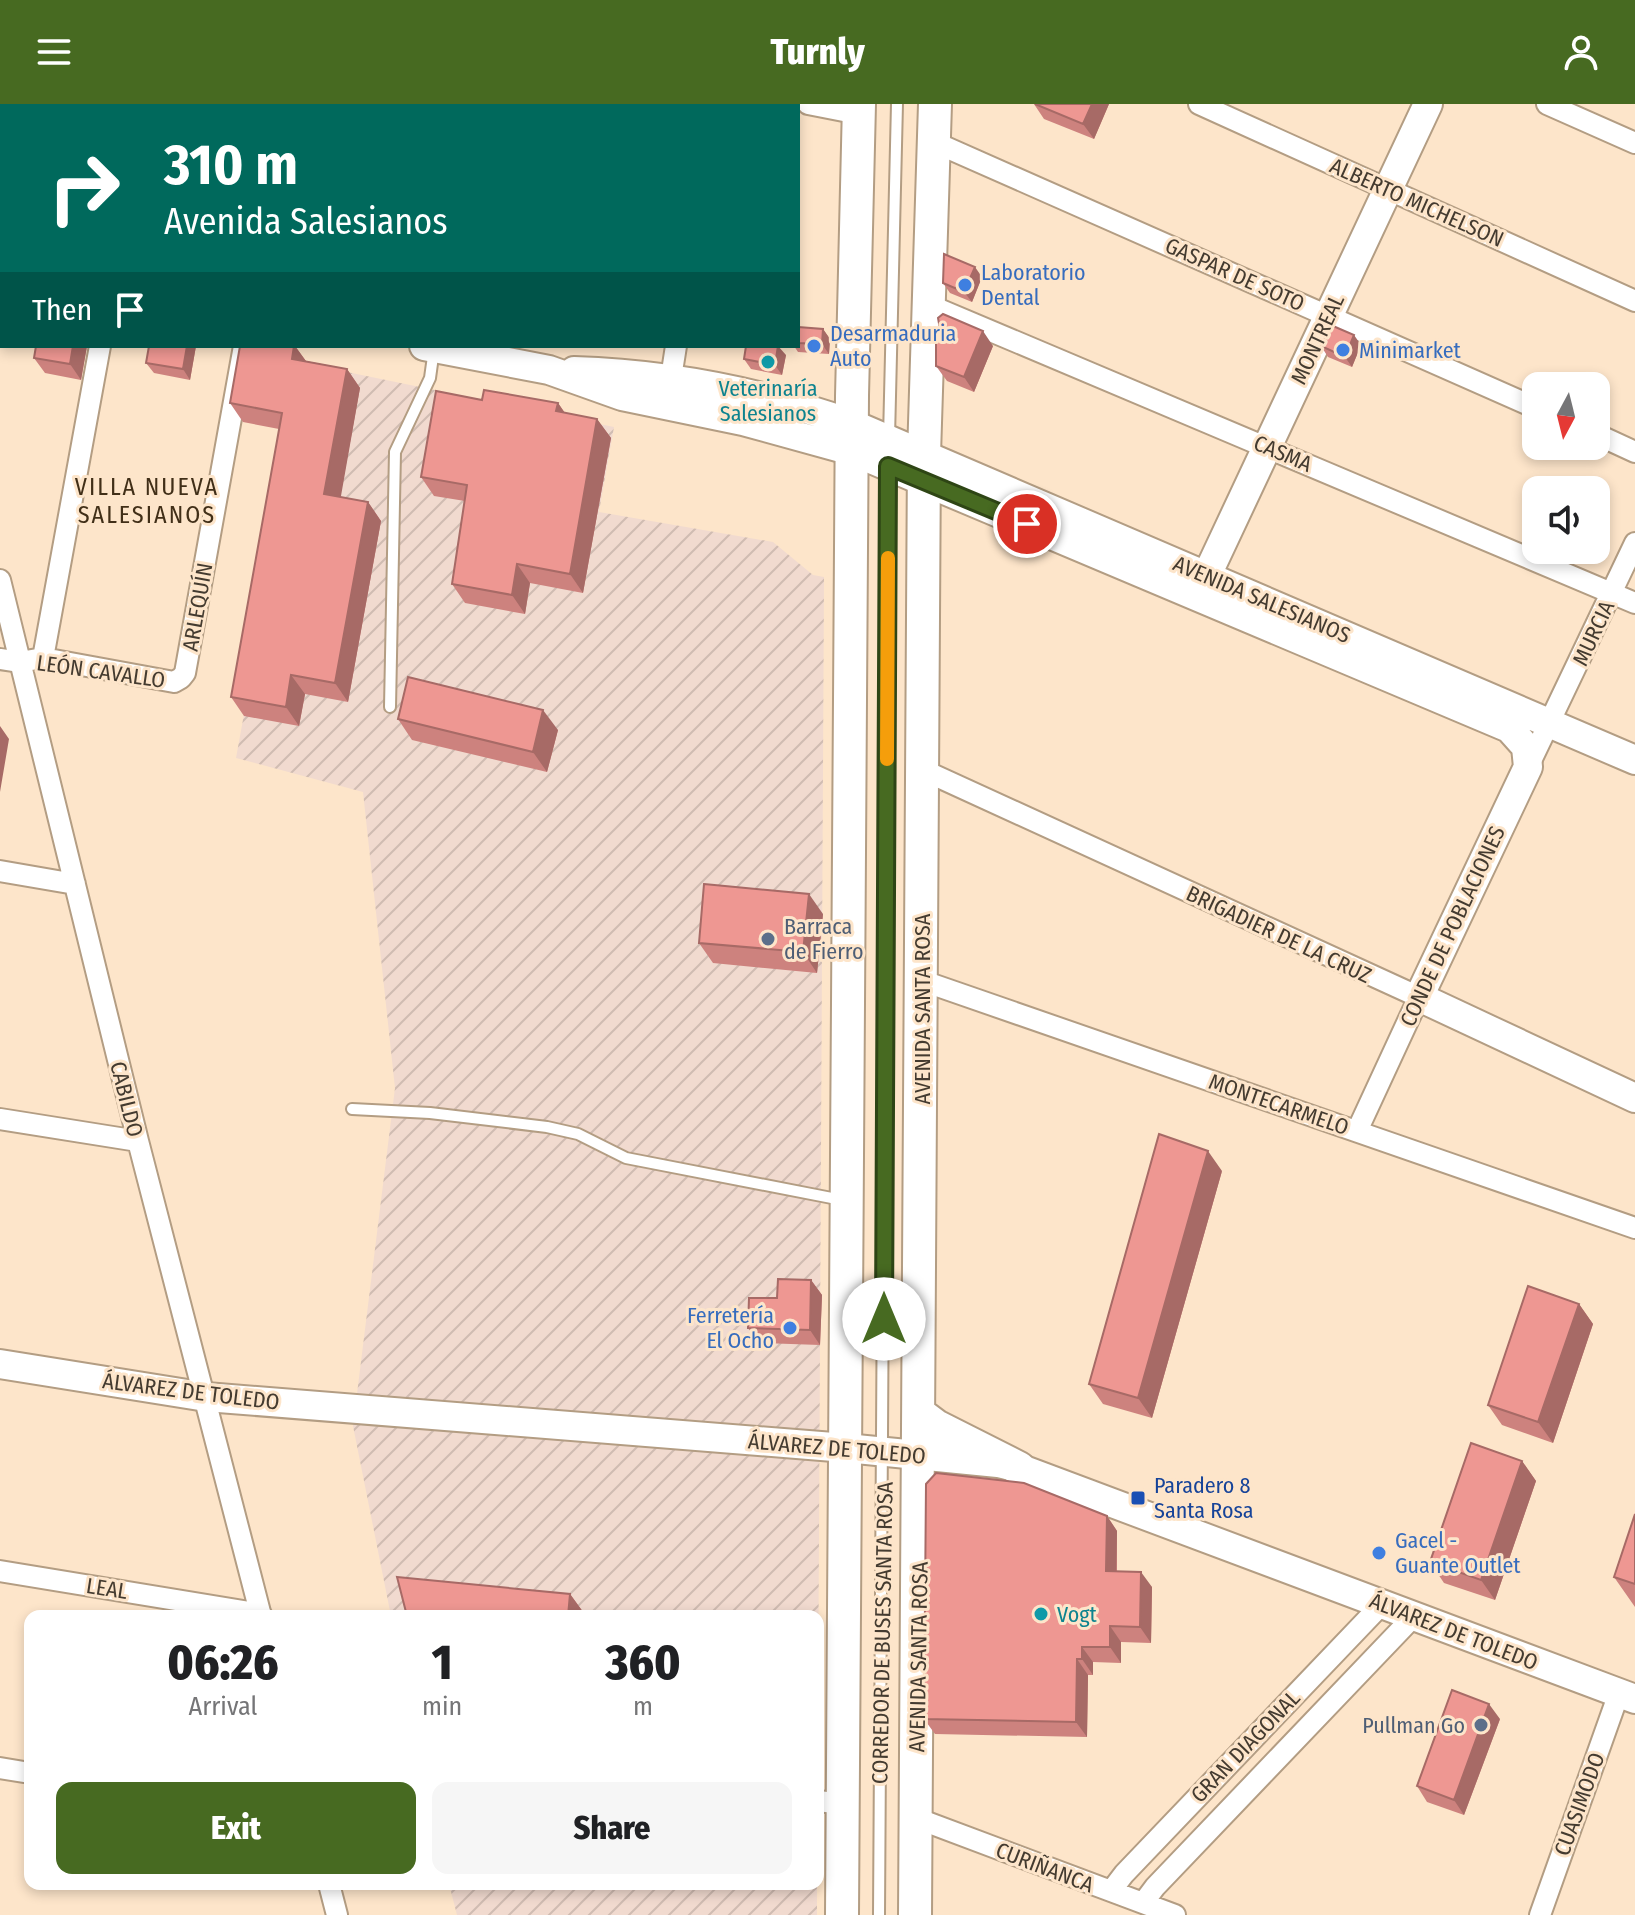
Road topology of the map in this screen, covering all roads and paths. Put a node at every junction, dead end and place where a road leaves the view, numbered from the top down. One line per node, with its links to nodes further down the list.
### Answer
1 (808, 104): 7 (street)
2 (897, 104): 26 (lane, CORREDOR DE BUSES SANTA ROSA)
3 (935, 104): 8 (main road, AVENIDA SANTA ROSA)
4 (1199, 104): 10 (street, ALBERTO MICHELSON)
5 (1428, 104): 10 (main road, MONTREAL)
6 (1547, 104): 9 (street)
7 (859, 109): 22 (main road)
8 (934, 142): 12 (main road, AVENIDA SANTA ROSA); 13 (street, GASPAR DE SOTO)
9 (1635, 143)
10 (1388, 189): 11 (street, ALBERTO MICHELSON); 13 (main road, MONTREAL)
11 (1635, 301)
12 (929, 305): 24 (street, CASMA); 27 (main road, AVENIDA SANTA ROSA)
13 (1328, 316): 21 (street, GASPAR DE SOTO); 24 (main road, MONTREAL)
14 (100, 348): 33 (street)
15 (244, 348): 35 (street, ARLEQUÍN)
16 (431, 348): 36 (lane)
17 (436, 348): 19 (main road)
18 (676, 348): 20 (street)
19 (549, 370): 20 (main road); 22 (main road)
20 (671, 378): 22 (main road)
21 (1522, 402)
22 (852, 437): 26 (main road, AVENIDA SALESIANOS); 50 (main road)
23 (1610, 440): 25 (street)
24 (1267, 446): 29 (main road, MONTREAL); 31 (street, CASMA)
25 (1635, 452)
26 (888, 453): 27 (main road, AVENIDA SALESIANOS); 56 (lane, CORREDOR DE BUSES SANTA ROSA)
27 (924, 468): 29 (main road, AVENIDA SALESIANOS); 39 (main road, AVENIDA SALESIANOS); 40 (main road, AVENIDA SANTA ROSA)
28 (1635, 543): 31 (street, MURCIA)
29 (1207, 575): 37 (main road, AVENIDA SALESIANOS)
30 (0, 580): 34 (street, CABILDO)
31 (1611, 593): 32 (street, CASMA); 37 (street, MURCIA)
32 (1635, 603)
33 (43, 658): 34 (street, LEÓN CAVALLO); 35 (street, LEÓN CAVALLO)
34 (10, 660): 42 (street, CABILDO)
35 (181, 678)
36 (390, 707)
37 (1550, 723): 38 (main road, AVENIDA SALESIANOS); 39 (street, CONDE DE POBLACIONES)
38 (1635, 760)
39 (1528, 767): 44 (main road, CONDE DE POBLACIONES)
40 (923, 770): 43 (main road, AVENIDA SANTA ROSA); 44 (street, BRIGADIER DE LA CRUZ)
41 (0, 871): 42 (street)
42 (75, 884): 49 (street, CABILDO)
43 (923, 981): 48 (street, MONTECARMELO); 54 (main road, AVENIDA SANTA ROSA)
44 (1419, 997): 45 (main road, BRIGADIER DE LA CRUZ); 48 (street, CONDE DE POBLACIONES)
45 (1635, 1098)
46 (352, 1109): 50 (lane)
47 (0, 1119): 49 (street)
48 (1357, 1131): 51 (street, MONTECARMELO)
49 (138, 1141): 53 (street, CABILDO)
50 (848, 1201): 55 (main road)
51 (1635, 1228)
52 (0, 1364): 53 (main road, ÁLVAREZ DE TOLEDO)
53 (206, 1397): 55 (main road, ÁLVAREZ DE TOLEDO); 62 (street, CABILDO)
54 (920, 1414): 57 (main road, AVENIDA SANTA ROSA); 58 (main road)
55 (846, 1448): 56 (main road, ÁLVAREZ DE TOLEDO); 67 (main road)
56 (883, 1451): 57 (main road, ÁLVAREZ DE TOLEDO); 74 (lane, CORREDOR DE BUSES SANTA ROSA)
57 (919, 1455): 58 (main road, ÁLVAREZ DE TOLEDO); 68 (main road, AVENIDA SANTA ROSA)
58 (1019, 1468): 60 (main road, ÁLVAREZ DE TOLEDO)
59 (0, 1571): 61 (street, LEAL)
60 (1382, 1604): 63 (main road, ÁLVAREZ DE TOLEDO); 70 (street, GRAN DIAGONAL)
61 (231, 1610)
62 (260, 1610)
63 (1414, 1616): 64 (main road, ÁLVAREZ DE TOLEDO); 71 (street, GRAN DIAGONAL)
64 (1627, 1696): 77 (street, CUASIMODO)
65 (0, 1768): 66 (street)
66 (24, 1772)
67 (831, 1803): 73 (main road)
68 (916, 1818): 70 (street, CURIÑANCA); 75 (main road, AVENIDA SANTA ROSA)
69 (331, 1890): 72 (street)
70 (1111, 1891): 71 (street, CURIÑANCA)
71 (1143, 1903): 76 (street, CURIÑANCA)
72 (337, 1915)
73 (842, 1915)
74 (879, 1915)
75 (915, 1915)
76 (1175, 1915)
77 (1540, 1915)

